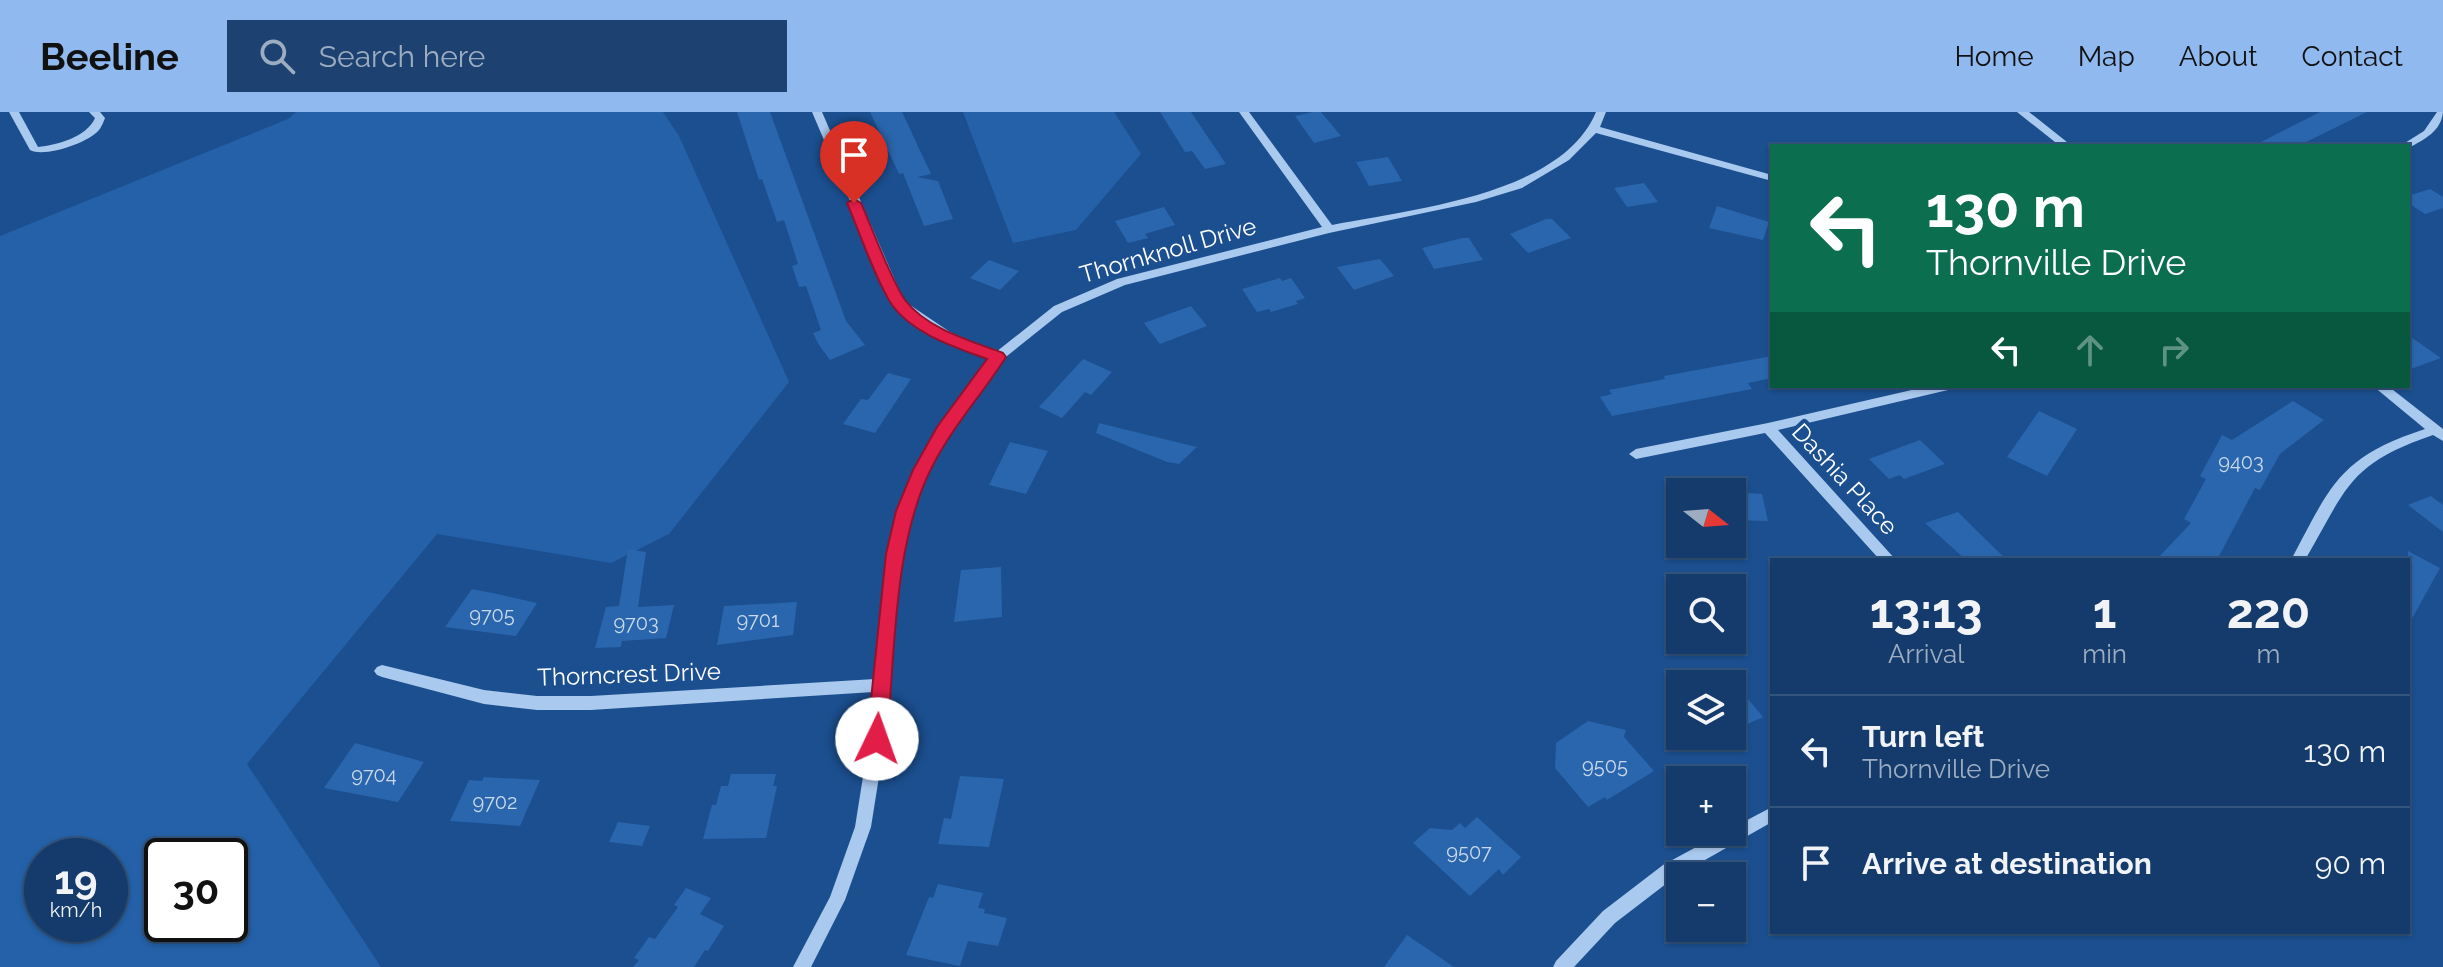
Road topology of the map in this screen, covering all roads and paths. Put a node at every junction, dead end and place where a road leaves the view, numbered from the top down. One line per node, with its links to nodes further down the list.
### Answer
1 (14, 112): 2 (street)
2 (94, 112)
3 (817, 112): 13 (street)
4 (1244, 112): 12 (street)
5 (1601, 112): 8 (street, Thornknoll Drive)
6 (2022, 112): 9 (street)
7 (2442, 112): 10 (street)
8 (1594, 129): 11 (street); 12 (street, Thornknoll Drive)
9 (2064, 144)
10 (2409, 144)
11 (1770, 177)
12 (1329, 229): 13 (street, Thornknoll Drive)
13 (998, 357): 22 (street, Thornknoll Drive)
14 (1939, 388): 16 (street)
15 (2382, 388): 17 (street)
16 (1768, 428): 18 (street); 19 (street, Dashia Place)
17 (2439, 433): 20 (street)
18 (1636, 454)
19 (1887, 558)
20 (2299, 558)
21 (382, 671): 22 (street, Thorncrest Drive)
22 (881, 685): 24 (street, Thornknoll Drive)
23 (1770, 815): 25 (street)
24 (802, 967)
25 (1562, 967)

